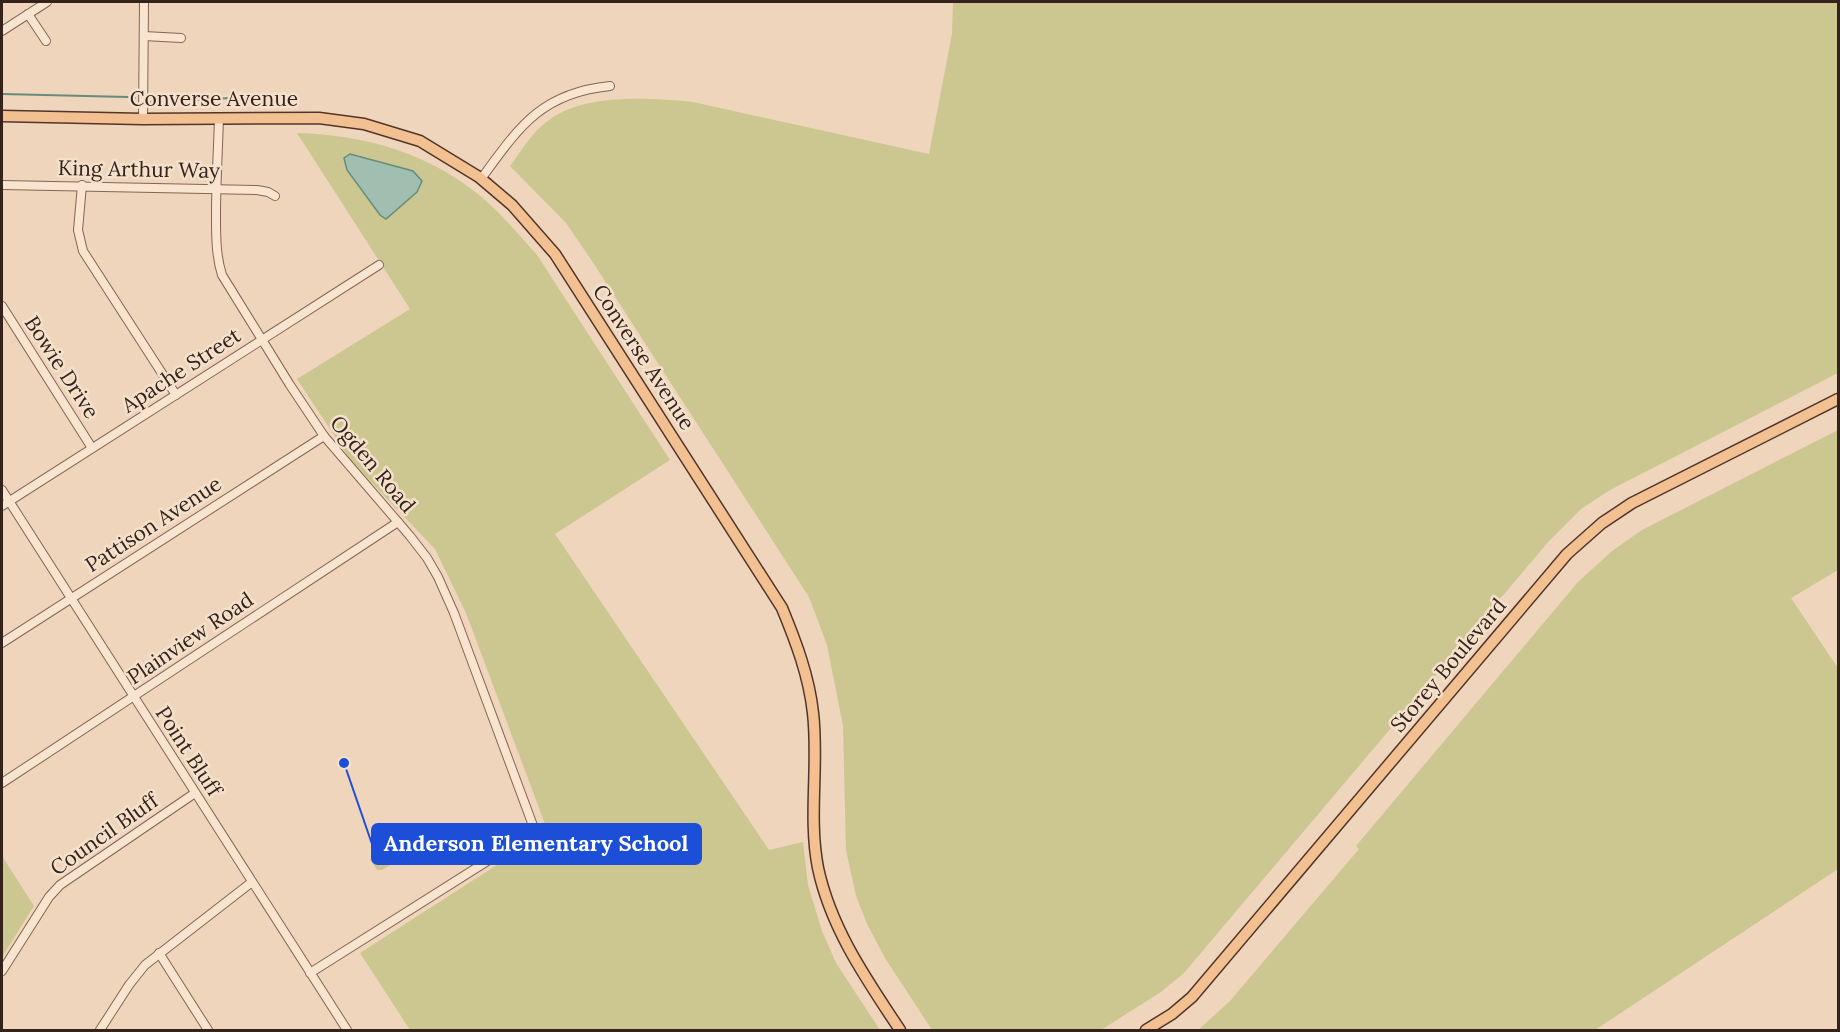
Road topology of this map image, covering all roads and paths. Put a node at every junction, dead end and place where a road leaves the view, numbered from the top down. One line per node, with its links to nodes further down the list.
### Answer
1 (47, 2): 3 (street)
2 (144, 2): 5 (street)
3 (28, 14): 4 (street); 7 (street)
4 (2, 31)
5 (144, 36): 6 (street); 10 (street)
6 (181, 38)
7 (46, 41)
8 (610, 86): 12 (street)
9 (2, 116): 10 (main road, Converse Avenue)
10 (143, 118): 11 (main road, Converse Avenue)
11 (219, 118): 12 (main road, Converse Avenue); 15 (street, Ogden Road)
12 (481, 179): 39 (main road, Converse Avenue)
13 (2, 185): 14 (street, King Arthur Way)
14 (82, 185): 15 (street, King Arthur Way); 20 (street)
15 (216, 189): 16 (street, King Arthur Way); 19 (street, Ogden Road)
16 (274, 196)
17 (379, 265): 19 (street, Apache Street)
18 (2, 306): 23 (street, Bowie Drive)
19 (262, 339): 20 (street, Apache Street); 22 (street, Ogden Road)
20 (176, 395): 23 (street, Apache Street)
21 (1839, 399): 40 (main road, Storey Boulevard)
22 (324, 436): 26 (street, Ogden Road); 27 (street, Pattison Avenue)
23 (92, 448): 25 (street, Apache Street)
24 (2, 490): 25 (street, Point Bluff)
25 (5, 504): 27 (street, Point Bluff)
26 (399, 522): 29 (street, Plainview Road); 35 (street, Ogden Road)
27 (71, 599): 28 (street, Pattison Avenue); 29 (street, Point Bluff)
28 (2, 643)
29 (134, 698): 30 (street, Plainview Road); 31 (street, Point Bluff)
30 (2, 783)
31 (195, 794): 32 (street, Point Bluff); 34 (street, Council Bluff)
32 (252, 882): 33 (street); 35 (street, Point Bluff)
33 (159, 953): 36 (street); 37 (street)
34 (2, 971)
35 (310, 974): 38 (street, Point Bluff)
36 (100, 1030)
37 (208, 1030)
38 (347, 1030)
39 (900, 1030)
40 (1146, 1030)

